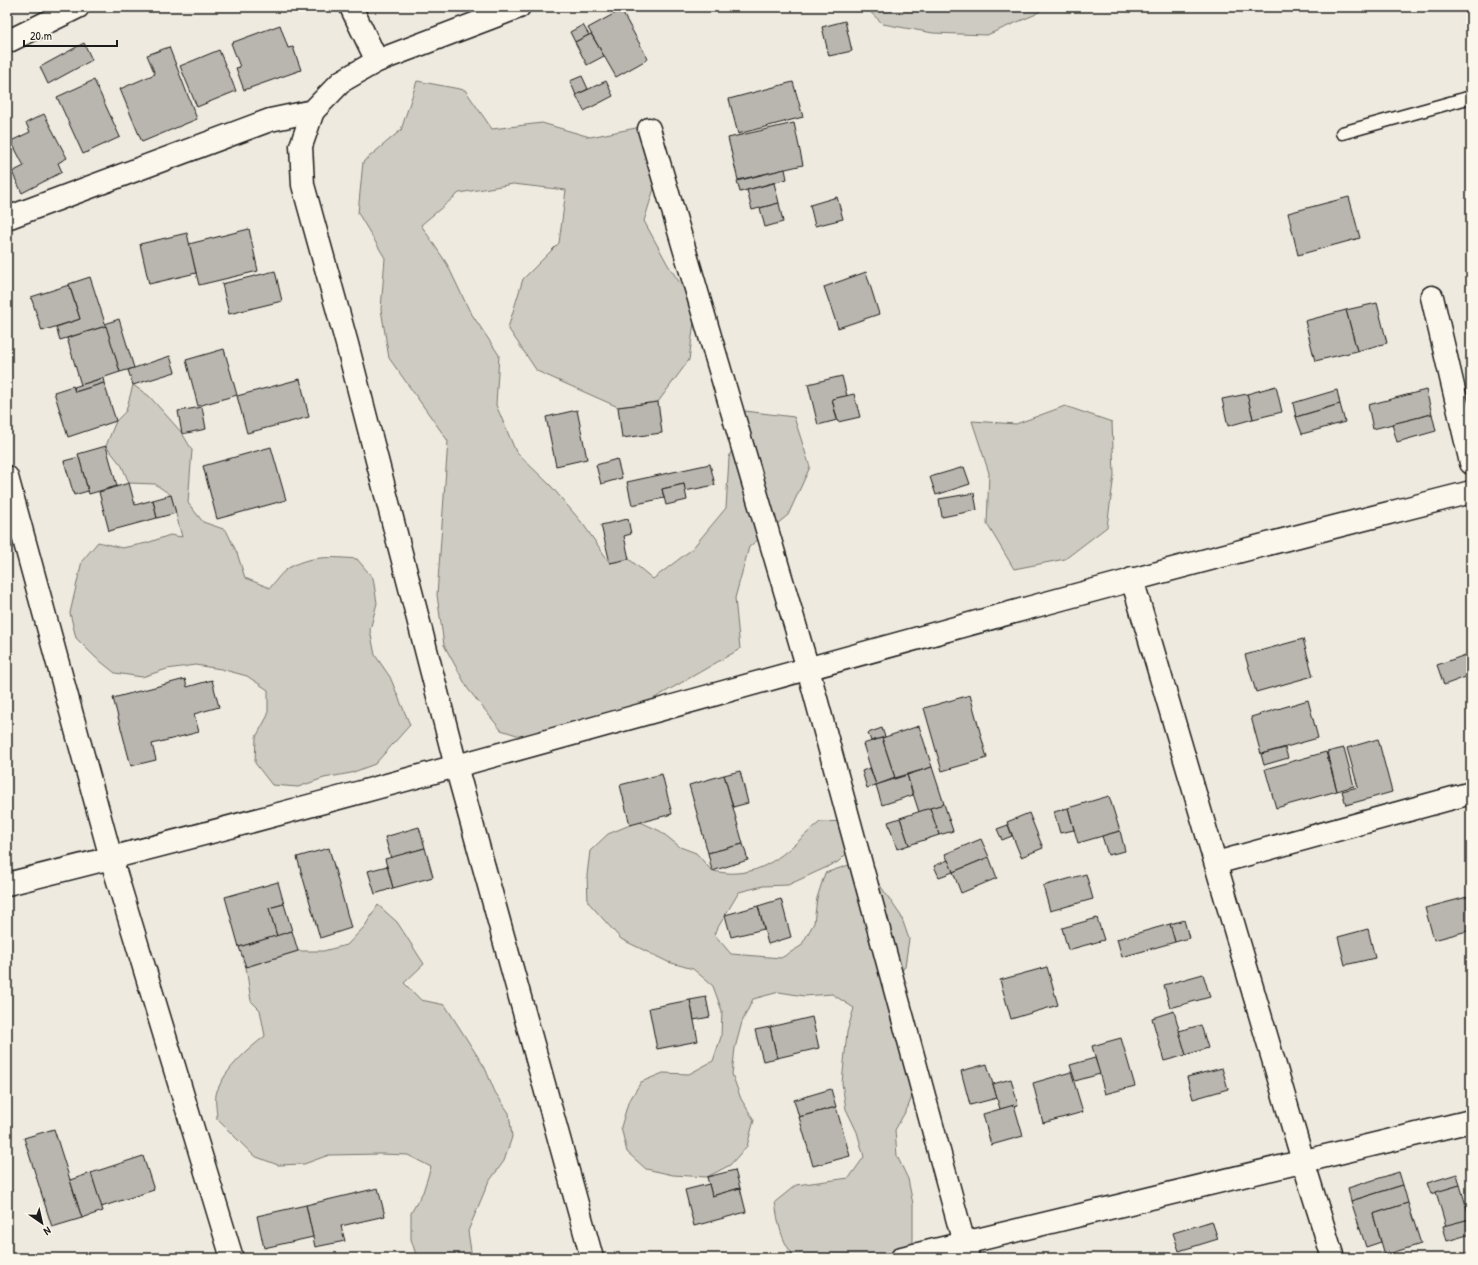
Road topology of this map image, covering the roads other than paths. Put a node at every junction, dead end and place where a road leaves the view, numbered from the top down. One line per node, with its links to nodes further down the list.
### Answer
1 (78, 7): 4 (street)
2 (351, 7): 5 (street)
3 (519, 7): 5 (street)
4 (7, 42)
5 (377, 61): 7 (street)
6 (1471, 97): 9 (lane)
7 (313, 111): 10 (street); 17 (street)
8 (649, 129): 16 (street)
9 (1342, 133)
10 (7, 218)
11 (1432, 297): 12 (street)
12 (1471, 463)
13 (7, 477): 19 (street)
14 (1471, 492): 15 (street)
15 (1132, 579): 16 (street); 20 (street)
16 (808, 669): 17 (street); 24 (street)
17 (456, 766): 19 (street); 26 (street)
18 (1471, 793): 20 (street)
19 (111, 858): 21 (street); 25 (street)
20 (1216, 863): 23 (street)
21 (7, 884)
22 (1471, 1121): 23 (street)
23 (1303, 1161): 24 (street); 28 (street)
24 (965, 1250): 27 (street)
25 (232, 1258)
26 (592, 1258)
27 (902, 1258)
28 (1333, 1258)

